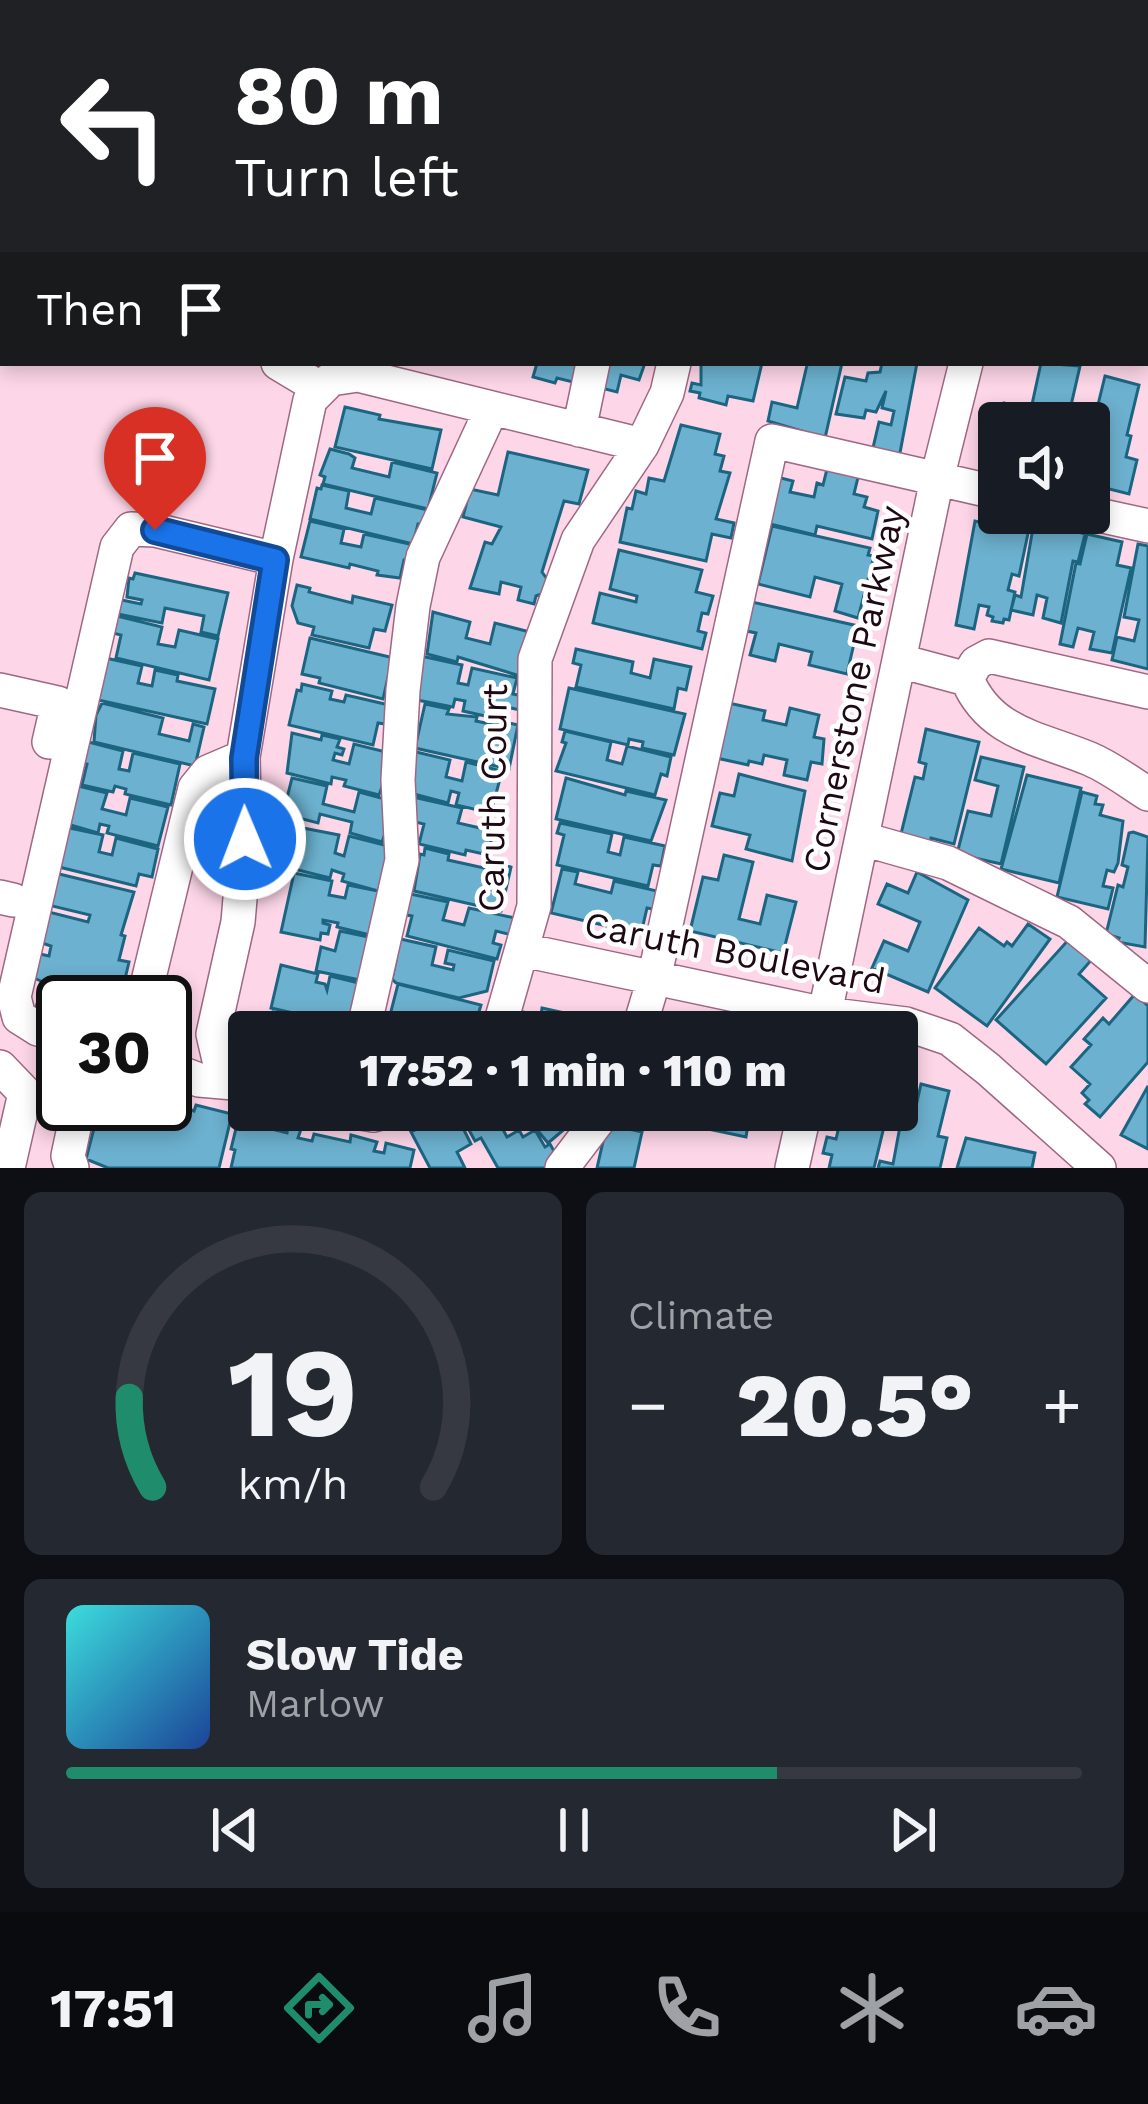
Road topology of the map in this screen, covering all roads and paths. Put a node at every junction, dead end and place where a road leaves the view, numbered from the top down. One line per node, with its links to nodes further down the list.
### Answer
1 (283, 366): 5 (street)
2 (592, 366): 7 (street)
3 (673, 366): 8 (street, Caruth Court)
4 (965, 366): 9 (street, Cornerstone Parkway)
5 (318, 387): 6 (street); 13 (street)
6 (492, 408): 7 (street); 27 (street)
7 (579, 430): 8 (street)
8 (642, 445): 22 (street, Caruth Court)
9 (937, 479): 10 (street); 14 (street, Cornerstone Parkway); 25 (street)
10 (978, 488)
11 (1110, 518): 12 (street)
12 (1148, 526)
13 (275, 560): 18 (street); 32 (street)
14 (900, 661): 15 (street); 20 (street, Cornerstone Parkway)
15 (967, 679): 17 (street); 19 (street)
16 (0, 690): 21 (street)
17 (1148, 692)
18 (244, 758): 24 (street); 35 (street)
19 (1148, 794)
20 (862, 839): 26 (street); 31 (street, Cornerstone Parkway)
21 (6, 899): 23 (street)
22 (523, 950): 25 (street, Caruth Boulevard); 28 (street, Caruth Court)
23 (0, 954)
24 (150, 975)
25 (654, 979): 29 (street); 30 (street, Caruth Boulevard)
26 (1148, 986)
27 (368, 1011)
28 (504, 1011)
29 (644, 1011)
30 (777, 1011)
31 (826, 1011)
32 (36, 1028)
33 (918, 1028): 45 (street, Caruth Boulevard)
34 (0, 1067): 41 (street)
35 (228, 1070)
36 (192, 1077): 37 (street)
37 (228, 1083)
38 (74, 1131): 42 (street)
39 (590, 1131): 43 (street)
40 (801, 1131): 44 (street)
41 (8, 1168)
42 (72, 1168)
43 (562, 1168)
44 (793, 1168)
45 (1099, 1168)

